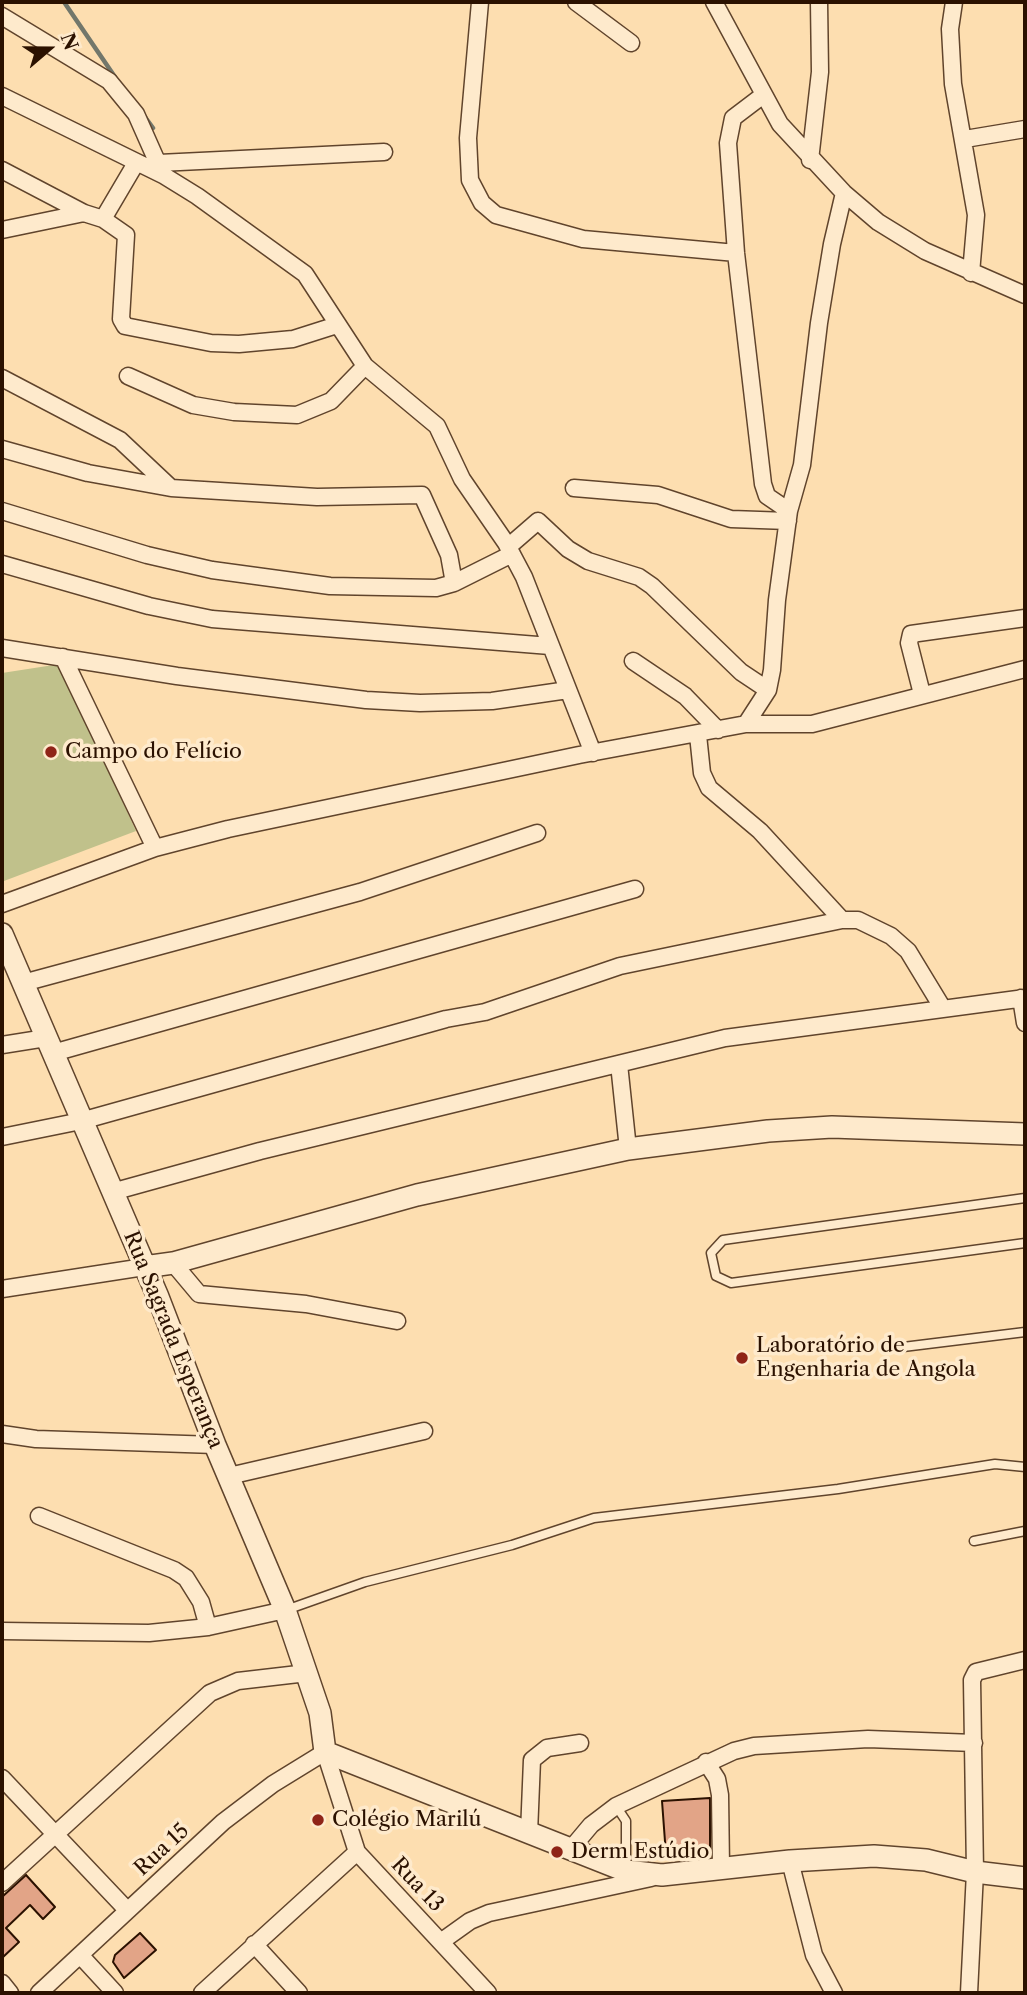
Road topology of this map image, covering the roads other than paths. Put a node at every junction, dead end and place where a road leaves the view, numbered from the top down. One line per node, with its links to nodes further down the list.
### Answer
1 (480, 2): 21 (street)
2 (576, 2): 7 (street)
3 (714, 2): 9 (street)
4 (954, 2): 11 (street)
5 (818, 3): 13 (street)
6 (2, 16): 15 (street)
7 (631, 43)
8 (2, 96): 14 (street)
9 (762, 96): 13 (street); 21 (street)
10 (1025, 129): 11 (street)
11 (965, 139): 22 (street)
12 (384, 152): 15 (street)
13 (810, 160): 17 (street)
14 (136, 163): 15 (street); 19 (street)
15 (161, 169): 24 (street)
16 (2, 170): 18 (street)
17 (844, 193): 22 (street); 32 (street)
18 (84, 213): 19 (street); 20 (street)
19 (103, 219): 24 (street)
20 (2, 230)
21 (736, 253): 32 (street)
22 (971, 273): 23 (street)
23 (1025, 295)
24 (337, 325): 25 (street)
25 (365, 366): 26 (street); 33 (street)
26 (128, 376)
27 (2, 378): 29 (street)
28 (2, 449): 29 (street)
29 (171, 488): 35 (street)
30 (575, 488): 32 (street)
31 (2, 511): 35 (street)
32 (788, 516): 43 (street)
33 (510, 550): 35 (street); 37 (street); 43 (street)
34 (2, 564): 37 (street)
35 (454, 583)
36 (1025, 618): 44 (street)
37 (550, 646): 42 (street)
38 (2, 648): 39 (street)
39 (63, 657): 42 (street); 50 (street)
40 (633, 661): 46 (street)
41 (1025, 669): 44 (street)
42 (568, 690): 48 (street)
43 (768, 690): 45 (street)
44 (922, 694): 45 (street)
45 (746, 724): 46 (street)
46 (718, 730): 47 (street)
47 (698, 735): 48 (street); 53 (street)
48 (593, 753): 50 (street)
49 (537, 833): 55 (street)
50 (155, 848): 52 (street)
51 (635, 889): 60 (street)
52 (2, 904)
53 (842, 920): 57 (street); 62 (street)
54 (3, 940): 55 (street, Rua Sagrada Esperança)
55 (23, 983): 60 (street, Rua Sagrada Esperança)
56 (1023, 998): 57 (street); 58 (street)
57 (942, 1007): 61 (street)
58 (1025, 1023)
59 (2, 1045): 60 (street)
60 (50, 1046): 62 (street, Rua Sagrada Esperança)
61 (619, 1064): 65 (street); 66 (street)
62 (81, 1121): 64 (street); 66 (street, Rua Sagrada Esperança)
63 (1025, 1134): 65 (street)
64 (2, 1137)
65 (628, 1149): 69 (street)
66 (112, 1192): 70 (street, Rua Sagrada Esperança)
67 (1025, 1198): 68 (lane)
68 (1025, 1243)
69 (173, 1263): 70 (street); 72 (street)
70 (144, 1267): 71 (street); 77 (street, Rua Sagrada Esperança)
71 (2, 1289)
72 (397, 1321)
73 (1025, 1332): 74 (lane)
74 (895, 1348)
75 (425, 1431): 79 (street)
76 (2, 1434): 77 (street)
77 (215, 1445): 79 (street, Rua Sagrada Esperança)
78 (1025, 1467): 83 (lane)
79 (229, 1476): 83 (street, Rua Sagrada Esperança)
80 (39, 1516): 84 (street)
81 (1025, 1531): 82 (lane)
82 (974, 1541)
83 (285, 1610): 84 (street); 87 (street, Rua Sagrada Esperança)
84 (208, 1627): 85 (street)
85 (2, 1631)
86 (1025, 1660): 89 (street)
87 (307, 1673): 90 (street, Rua Sagrada Esperança); 95 (street)
88 (580, 1743): 94 (street)
89 (974, 1743): 91 (street); 101 (street)
90 (326, 1752): 94 (street); 97 (street, Rua 13); 105 (street, Rua 15)
91 (706, 1762): 93 (street); 99 (street)
92 (2, 1778): 95 (street)
93 (616, 1806): 96 (street); 100 (lane)
94 (529, 1833): 96 (street)
95 (54, 1834): 104 (street); 105 (street)
96 (570, 1850): 100 (street)
97 (357, 1852): 106 (street, Rua 13); 107 (street)
98 (790, 1861): 99 (street); 101 (street); 116 (street)
99 (721, 1867): 102 (street)
100 (626, 1871): 102 (street)
101 (975, 1872): 103 (street); 117 (street)
102 (662, 1875): 106 (street)
103 (1025, 1878)
104 (2, 1883)
105 (127, 1910): 108 (street, Rua 15)
106 (442, 1941): 115 (street, Rua 13)
107 (254, 1944): 113 (street); 114 (street)
108 (80, 1955): 111 (street, Rua 15); 112 (street)
109 (2, 1983): 110 (street)
110 (10, 1993)
111 (39, 1993)
112 (115, 1993)
113 (202, 1993)
114 (299, 1993)
115 (488, 1993)
116 (834, 1993)
117 (969, 1993)

